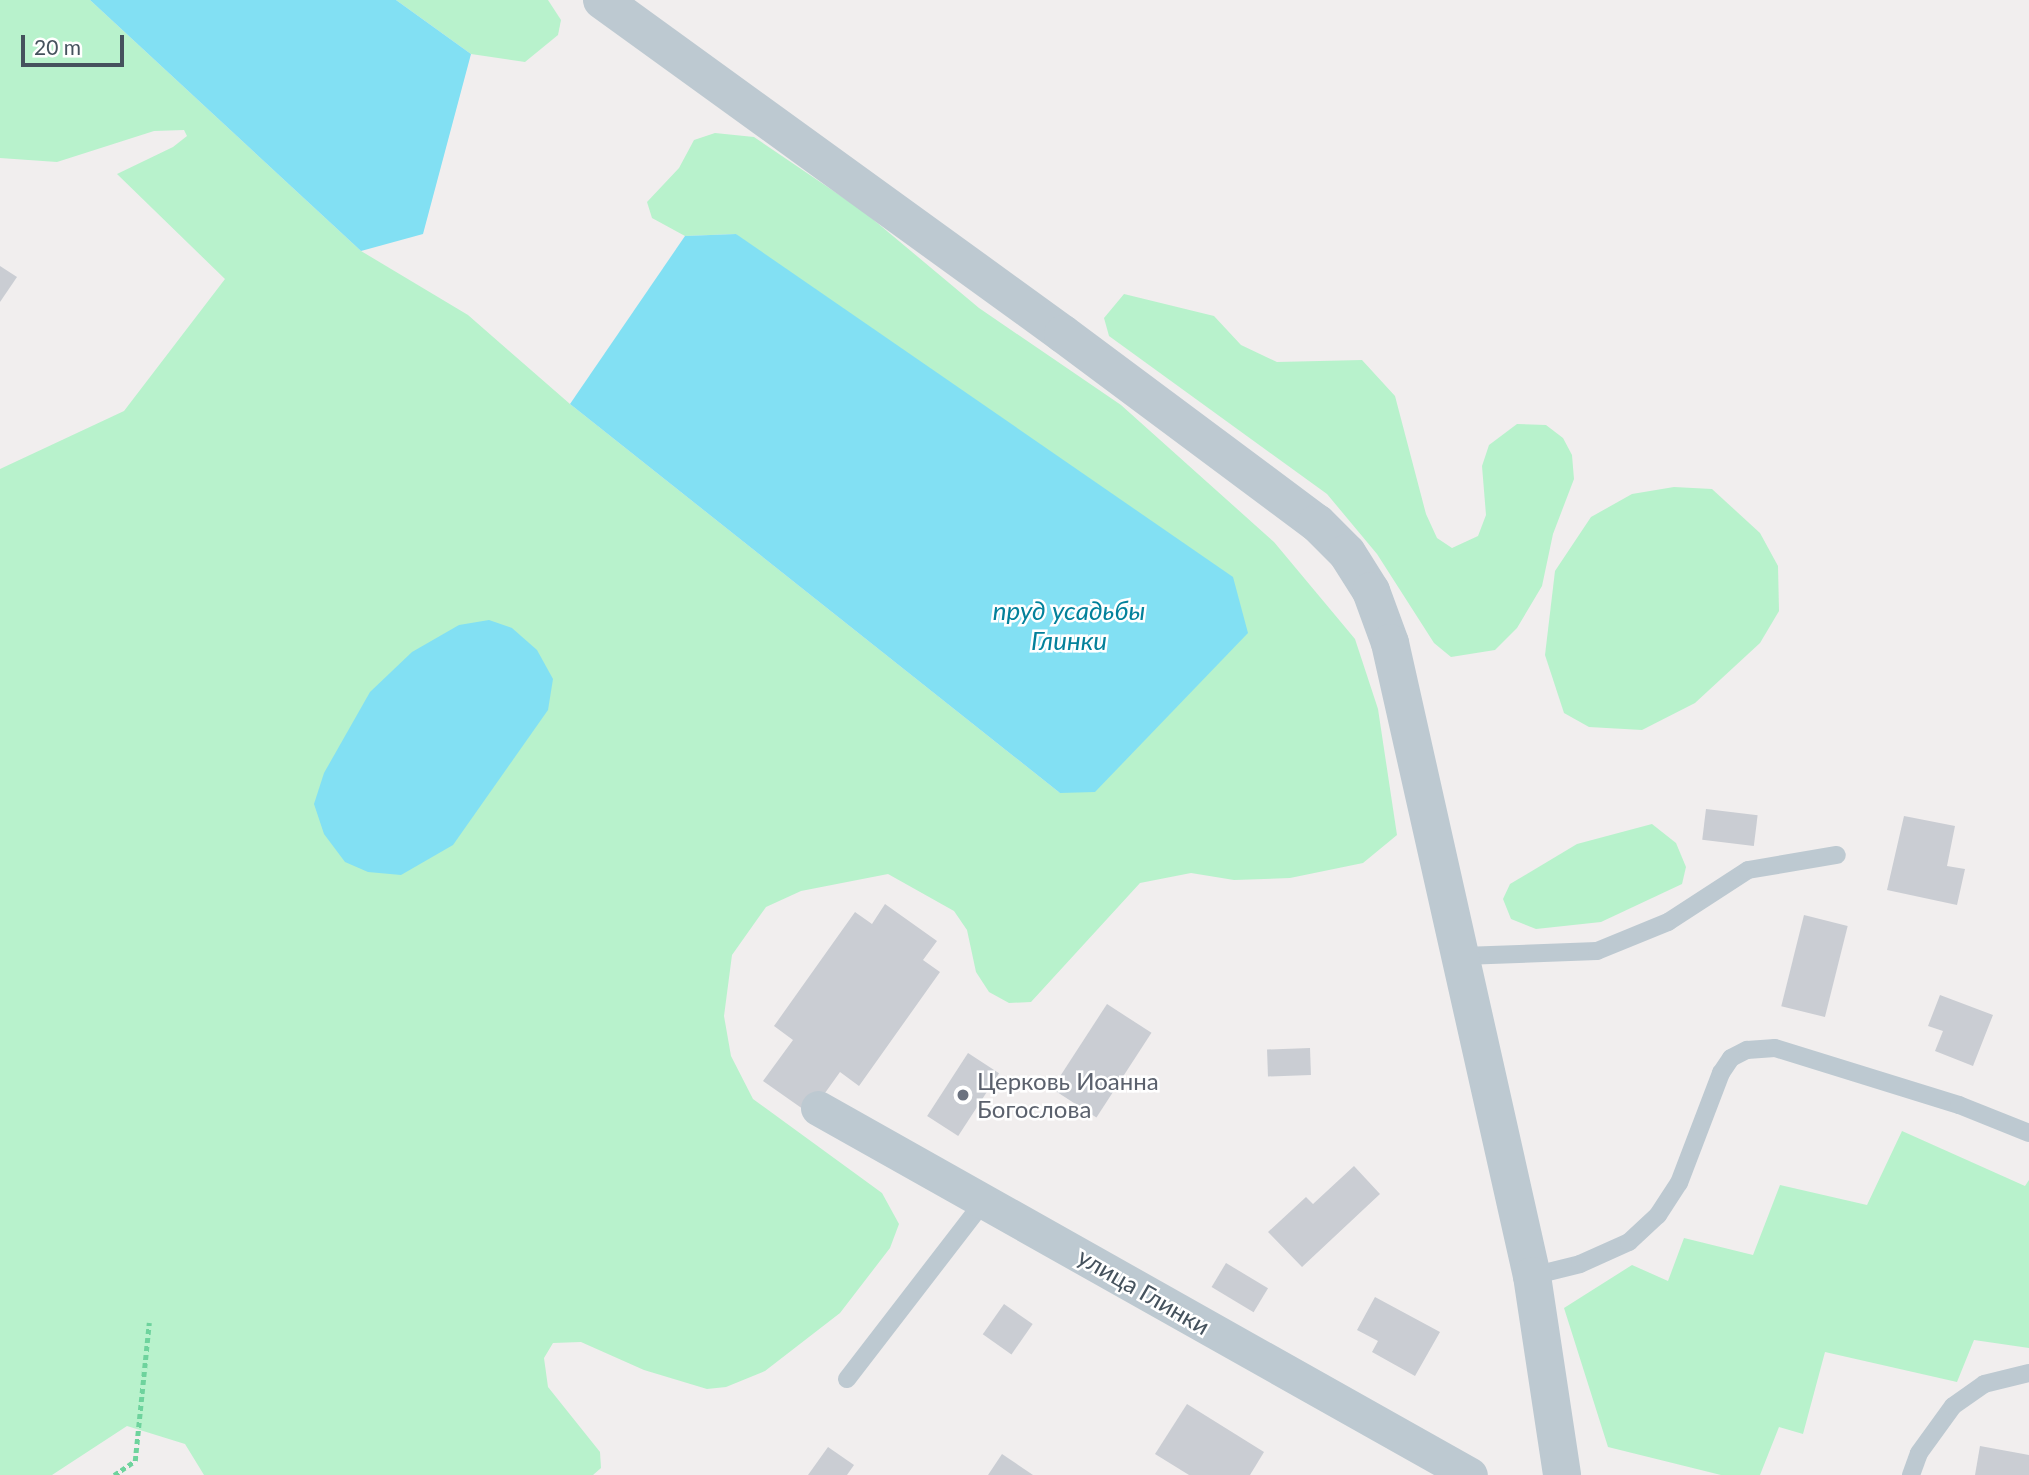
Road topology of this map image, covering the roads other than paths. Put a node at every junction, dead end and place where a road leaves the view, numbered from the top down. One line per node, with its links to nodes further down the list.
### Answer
1 (602, 0): 3 (street)
2 (1837, 855): 3 (lane)
3 (1463, 957): 7 (street)
4 (818, 1108): 6 (street, улица Глинки)
5 (2029, 1133): 7 (lane)
6 (985, 1200): 9 (lane); 10 (street, улица Глинки)
7 (1532, 1276): 11 (street)
8 (2029, 1373): 12 (lane)
9 (847, 1379)
10 (1470, 1475)
11 (1562, 1475)
12 (1911, 1475)

